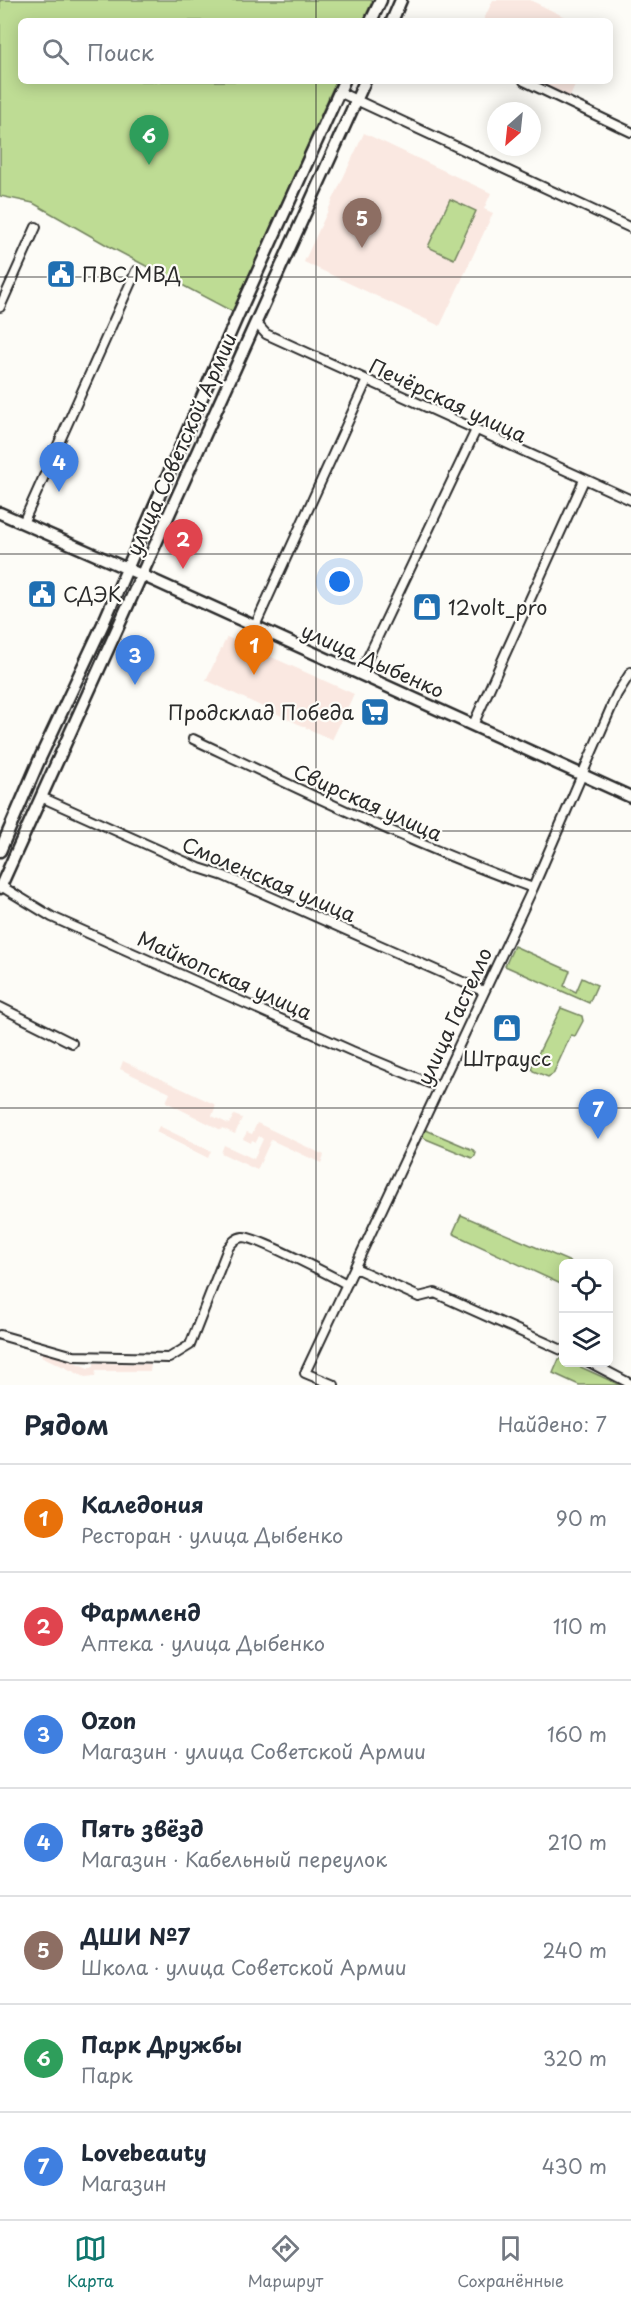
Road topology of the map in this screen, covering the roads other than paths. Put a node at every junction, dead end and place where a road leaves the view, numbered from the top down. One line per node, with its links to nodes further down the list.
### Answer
1 (381, 0): 3 (main road)
2 (401, 0): 4 (main road)
3 (372, 18)
4 (395, 18)
5 (343, 84): 8 (main road, улица Советской Армии)
6 (364, 84): 9 (main road, улица Советской Армии)
7 (530, 84): 10 (street)
8 (339, 92): 9 (street); 15 (main road, улица Советской Армии)
9 (356, 99): 12 (street); 16 (main road, улица Советской Армии)
10 (631, 132)
11 (36, 227): 14 (street)
12 (631, 228)
13 (136, 271): 22 (street)
14 (0, 307)
15 (238, 315): 16 (main road); 23 (main road, улица Советской Армии)
16 (256, 323): 17 (street, Печёрская улица); 24 (main road, улица Советской Армии)
17 (367, 380): 18 (street, Печёрская улица); 25 (street)
18 (476, 430): 19 (street, Печёрская улица); 27 (street)
19 (584, 480): 20 (street, Печёрская улица); 28 (street)
20 (631, 500)
21 (0, 513): 22 (main road, улица Дыбенко)
22 (23, 523): 23 (main road, улица Дыбенко)
23 (128, 569): 24 (main road, улица Дыбенко); 33 (main road, улица Советской Армии)
24 (142, 575): 25 (main road, улица Дыбенко); 31 (main road, улица Советской Армии)
25 (255, 626): 27 (main road, улица Дыбенко)
26 (631, 672): 30 (street, улица Гастелло)
27 (360, 674): 28 (main road, улица Дыбенко)
28 (473, 725): 30 (main road, улица Дыбенко)
29 (193, 739): 35 (street, Свирская улица)
30 (583, 775): 32 (main road, улица Дыбенко); 35 (street, улица Гастелло)
31 (41, 797): 34 (main road, улица Советской Армии); 36 (street, Смоленская улица)
32 (631, 797)
33 (0, 851)
34 (0, 887): 39 (street, Майкопская улица)
35 (533, 888): 36 (street, улица Гастелло)
36 (483, 991): 39 (street, улица Гастелло)
37 (0, 1007): 38 (street)
38 (72, 1043)
39 (439, 1087): 40 (street, улица Гастелло)
40 (354, 1268): 41 (street, улица Гастелло); 43 (street)
41 (347, 1284): 42 (street); 46 (street, улица Гастелло)
42 (0, 1335)
43 (559, 1349)
44 (599, 1367): 45 (street)
45 (631, 1384)
46 (334, 1385)

